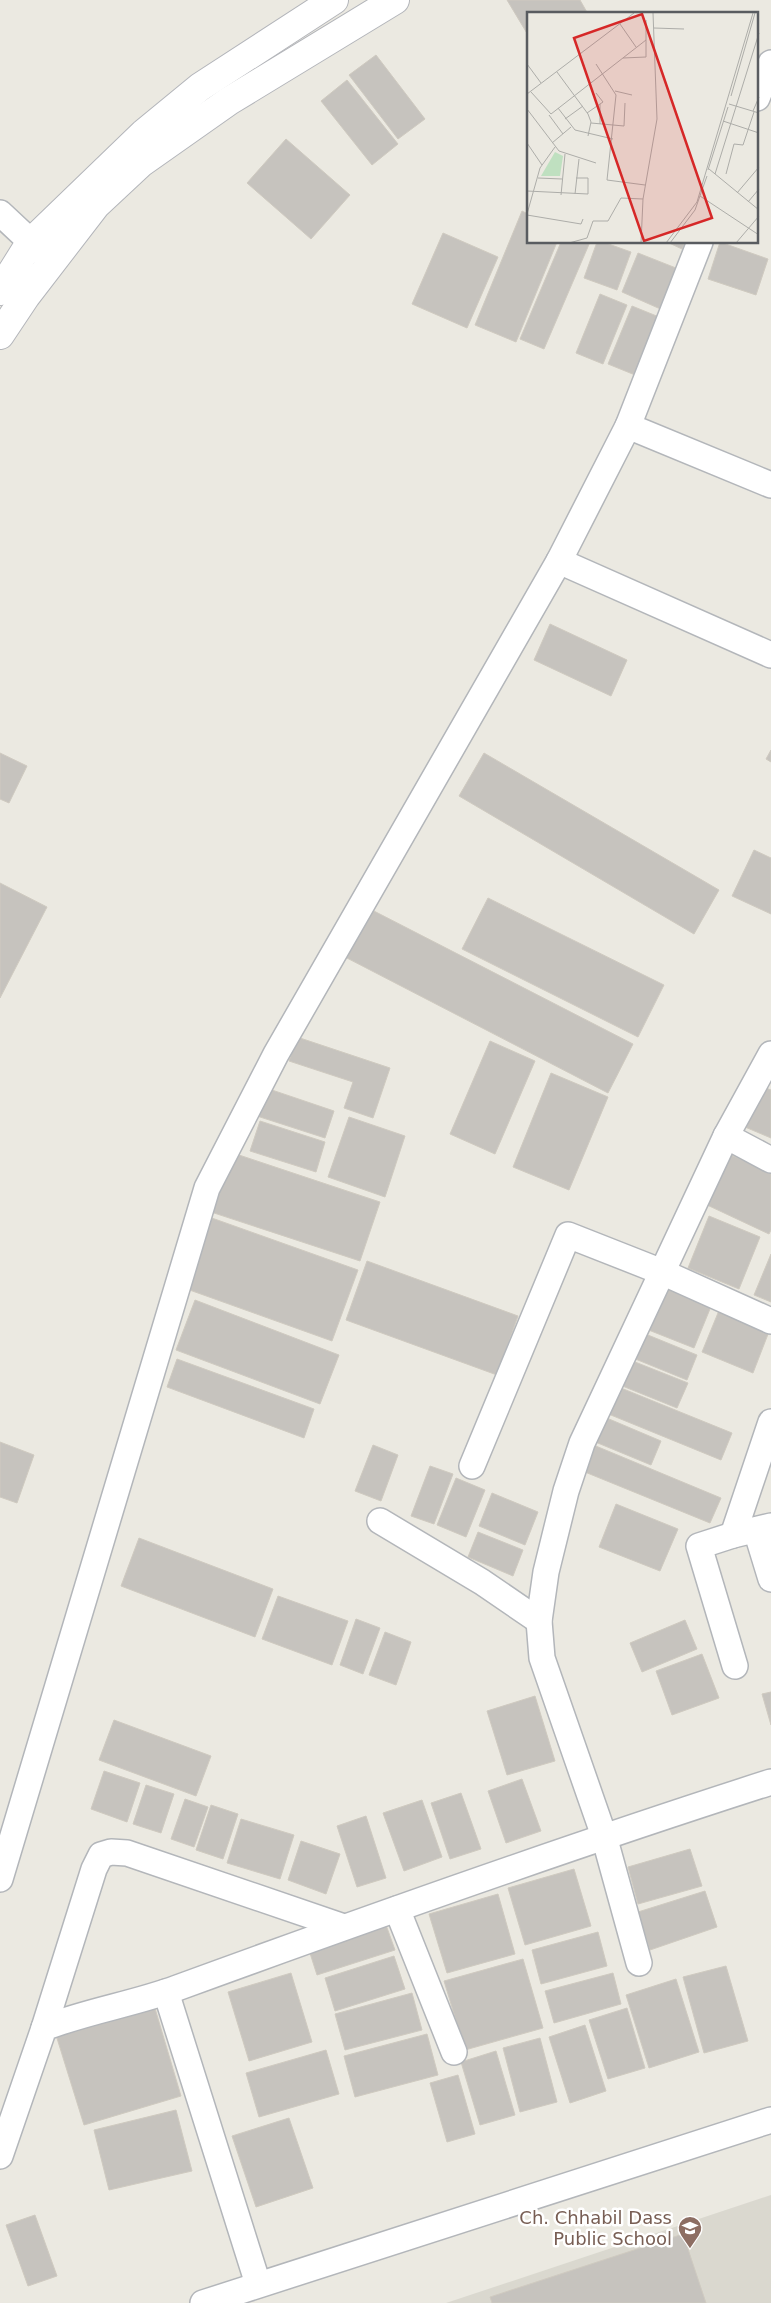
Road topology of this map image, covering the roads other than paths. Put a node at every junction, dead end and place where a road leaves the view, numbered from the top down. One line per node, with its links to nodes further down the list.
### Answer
1 (334, 0): 6 (street)
2 (395, 0): 8 (street)
3 (771, 62): 4 (street)
4 (758, 95)
5 (0, 212): 6 (street)
6 (30, 243): 8 (street); 9 (street)
7 (699, 244): 11 (street)
8 (52, 260): 10 (street)
9 (0, 290)
10 (0, 335)
11 (628, 426): 12 (street); 13 (street)
12 (771, 486)
13 (559, 561): 14 (street); 29 (street)
14 (771, 655)
15 (771, 1054): 16 (street)
16 (726, 1136): 17 (street); 18 (street)
17 (771, 1160)
18 (662, 1272): 19 (street); 21 (street); 25 (street)
19 (771, 1321)
20 (771, 1422): 23 (street)
21 (472, 1466)
22 (380, 1521): 25 (street)
23 (753, 1530): 24 (street); 26 (street)
24 (771, 1580)
25 (539, 1621): 28 (street)
26 (735, 1666)
27 (771, 1782): 28 (street)
28 (604, 1836): 30 (street); 32 (street)
29 (0, 1879)
30 (397, 1909): 31 (street); 35 (street)
31 (344, 1927): 33 (street); 34 (street)
32 (639, 1963)
33 (166, 1992): 34 (street); 38 (street)
34 (44, 2028): 37 (street)
35 (454, 2052)
36 (771, 2120): 38 (street)
37 (0, 2156)
38 (258, 2284): 39 (street)
39 (203, 2303)

